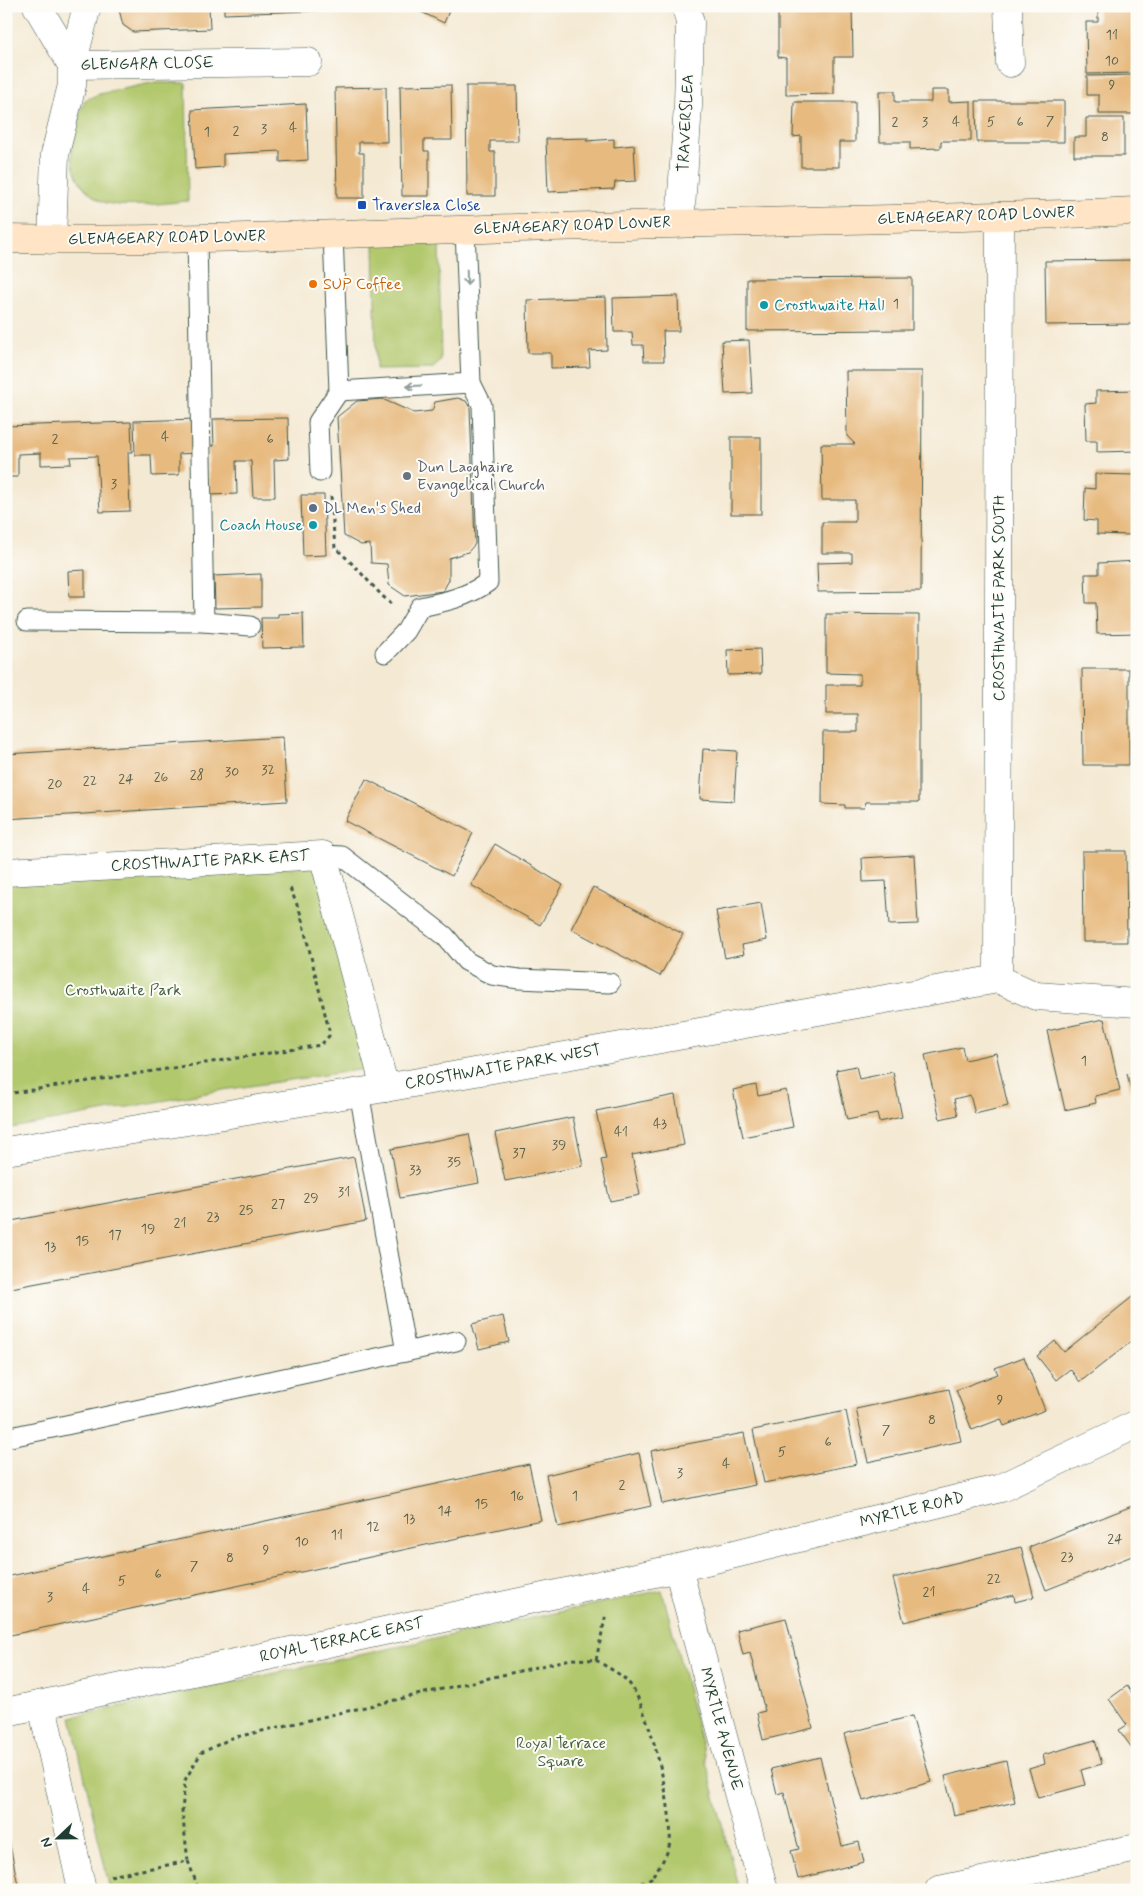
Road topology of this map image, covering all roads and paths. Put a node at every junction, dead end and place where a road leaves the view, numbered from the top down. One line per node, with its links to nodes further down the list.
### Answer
1 (37, 6): 7 (street)
2 (87, 6): 7 (street)
3 (1008, 6): 6 (street)
4 (688, 15): 10 (street, TRAVERSLEA)
5 (308, 62): 7 (street, GLENGARA CLOSE)
6 (1010, 63)
7 (72, 65): 15 (street, GLENGARA CLOSE)
8 (1137, 211): 9 (main road, GLENAGEARY ROAD LOWER)
9 (1000, 217): 10 (main road, GLENAGEARY ROAD LOWER); 27 (street, CROSTHWAITE PARK SOUTH)
10 (680, 223): 11 (main road, GLENAGEARY ROAD LOWER)
11 (465, 229): 12 (main road, GLENAGEARY ROAD LOWER); 16 (lane, one-way to 16)
12 (333, 234): 13 (main road, GLENAGEARY ROAD LOWER); 17 (lane)
13 (197, 237): 15 (main road, GLENAGEARY ROAD LOWER); 21 (lane)
14 (6, 239): 15 (main road, GLENAGEARY ROAD LOWER)
15 (52, 240)
16 (470, 383): 17 (lane, one-way to 17); 19 (lane)
17 (339, 390): 18 (lane)
18 (320, 472): 19 (path)
19 (420, 607): 23 (lane)
20 (27, 621): 21 (lane)
21 (204, 622): 22 (lane)
22 (250, 626)
23 (385, 653)
24 (323, 855): 25 (street, CROSTHWAITE PARK EAST); 28 (lane); 30 (street, CROSTHWAITE PARK EAST)
25 (6, 872)
26 (289, 885): 31 (path)
27 (998, 979): 29 (street); 30 (street, CROSTHWAITE PARK WEST)
28 (610, 983)
29 (1137, 1004)
30 (372, 1090): 32 (street, CROSTHWAITE PARK WEST); 34 (lane)
31 (6, 1094)
32 (6, 1151)
33 (456, 1341): 34 (lane)
34 (406, 1352): 36 (lane)
35 (1137, 1424): 37 (street, MYRTLE ROAD)
36 (6, 1438)
37 (678, 1568): 38 (street, ROYAL TERRACE EAST); 49 (street, MYRTLE AVENUE)
38 (614, 1582): 39 (path); 40 (street, ROYAL TERRACE EAST)
39 (596, 1660): 43 (path); 44 (path)
40 (42, 1705): 41 (street, ROYAL TERRACE EAST); 45 (street)
41 (6, 1712)
42 (1137, 1848): 50 (street)
43 (188, 1860): 45 (path); 46 (path)
44 (651, 1878): 47 (path); 48 (path)
45 (81, 1886)
46 (198, 1890)
47 (627, 1890)
48 (659, 1890)
49 (764, 1890)
50 (939, 1890)

